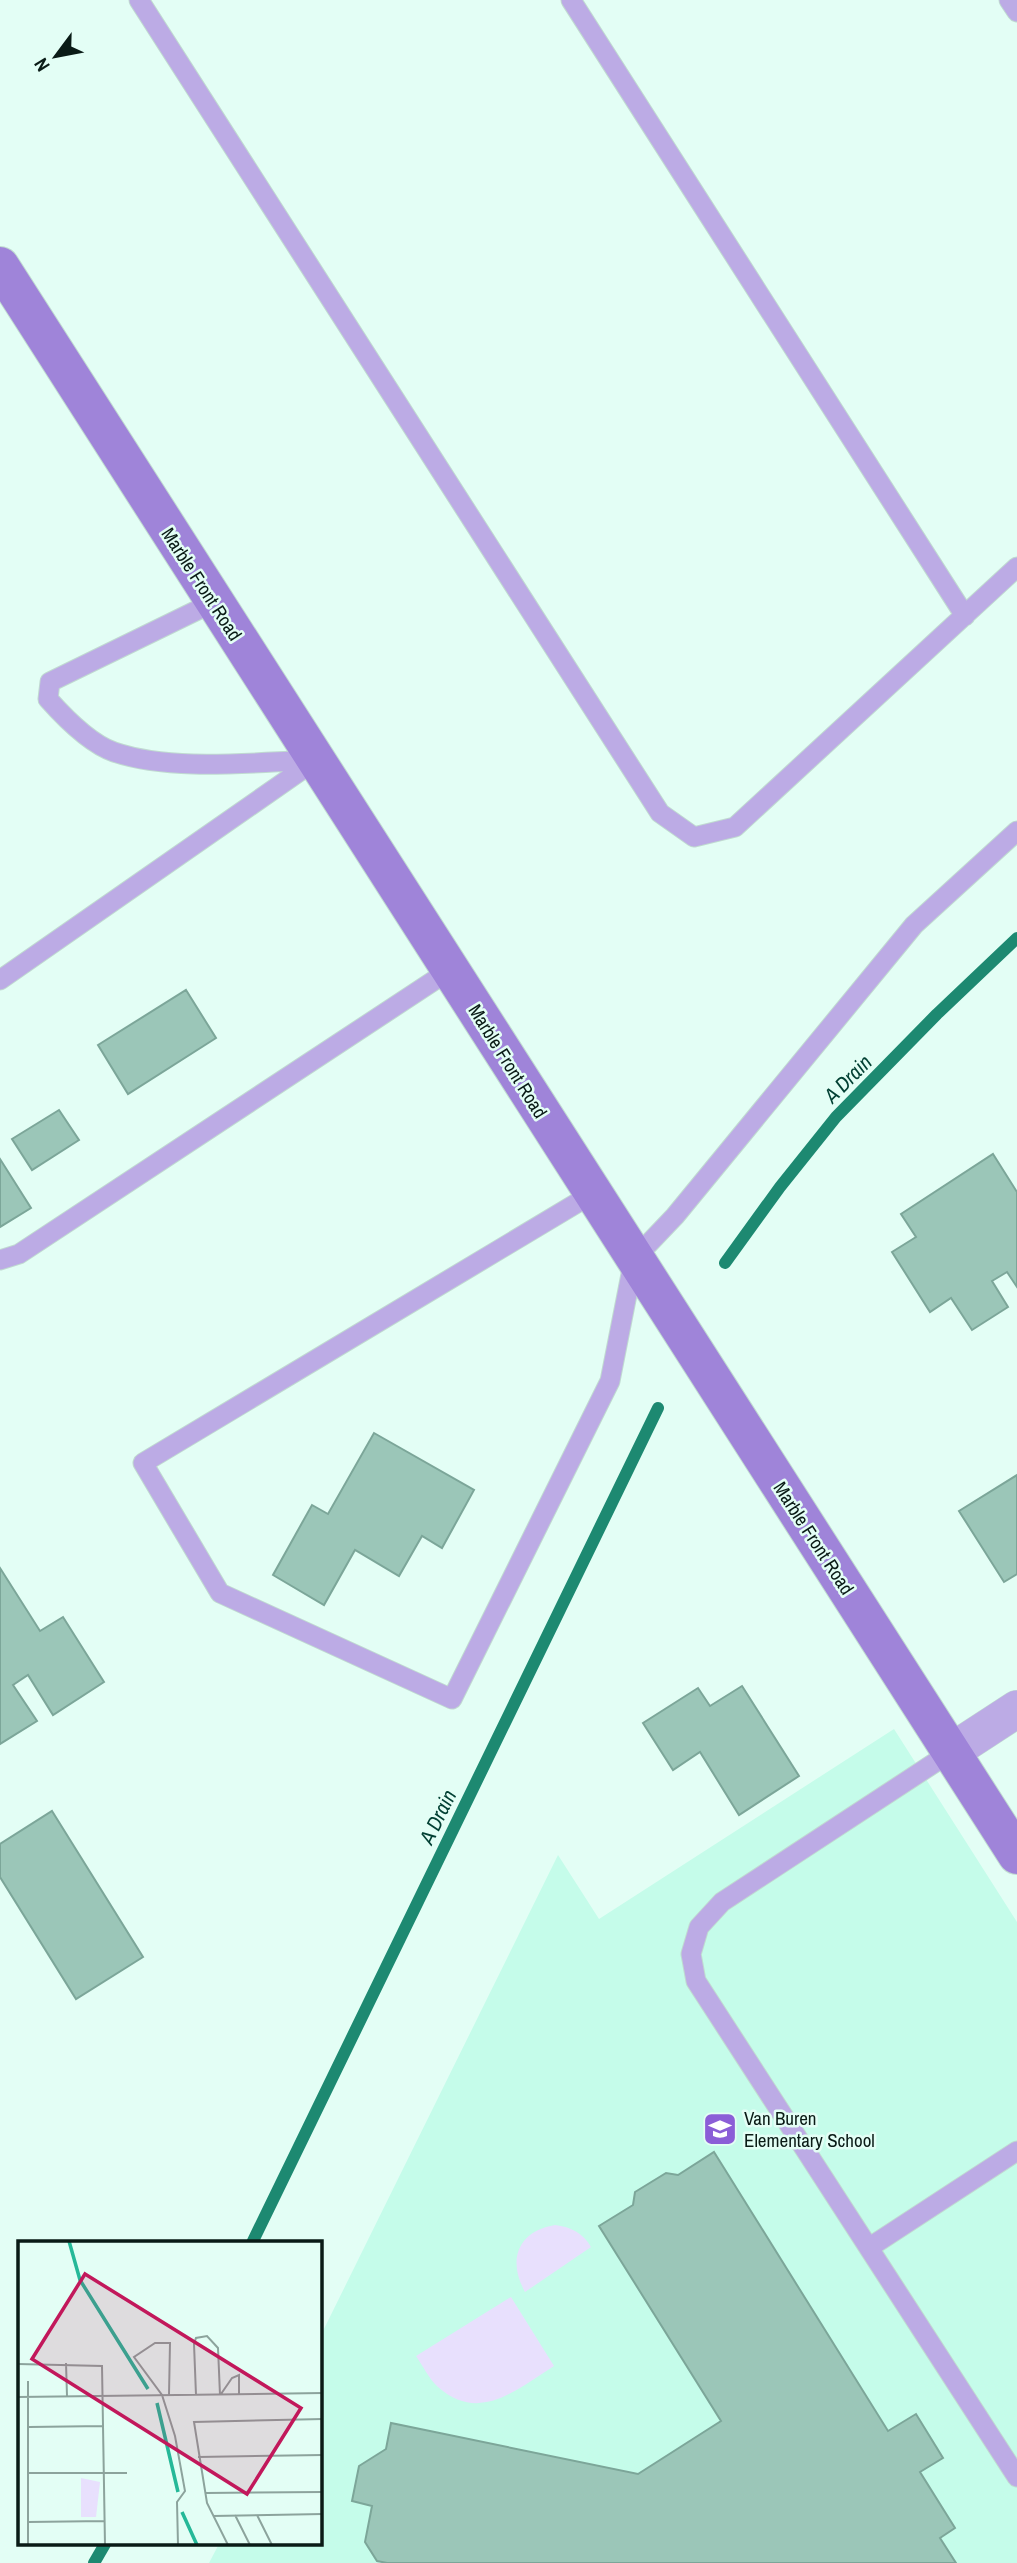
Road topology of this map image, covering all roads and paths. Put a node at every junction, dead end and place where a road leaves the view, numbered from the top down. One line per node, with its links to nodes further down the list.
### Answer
1 (139, 0): 8 (lane)
2 (570, 0): 8 (lane)
3 (1009, 0): 4 (lane)
4 (1017, 12)
5 (0, 266): 7 (street, Marble Front Road)
6 (1017, 567): 8 (lane)
7 (214, 602): 9 (street, Marble Front Road); 9 (lane)
8 (965, 616)
9 (316, 760): 11 (street, Marble Front Road); 12 (lane)
10 (1017, 831): 15 (lane)
11 (450, 970): 13 (street, Marble Front Road); 14 (lane)
12 (0, 980)
13 (592, 1194): 15 (street, Marble Front Road); 15 (lane)
14 (0, 1259)
15 (634, 1259): 17 (street, Marble Front Road)
16 (1017, 1709): 17 (street)
17 (951, 1752): 18 (street, Marble Front Road); 20 (lane)
18 (1017, 1855)
19 (1017, 2151): 20 (lane)
20 (870, 2247): 21 (lane)
21 (1017, 2477)

